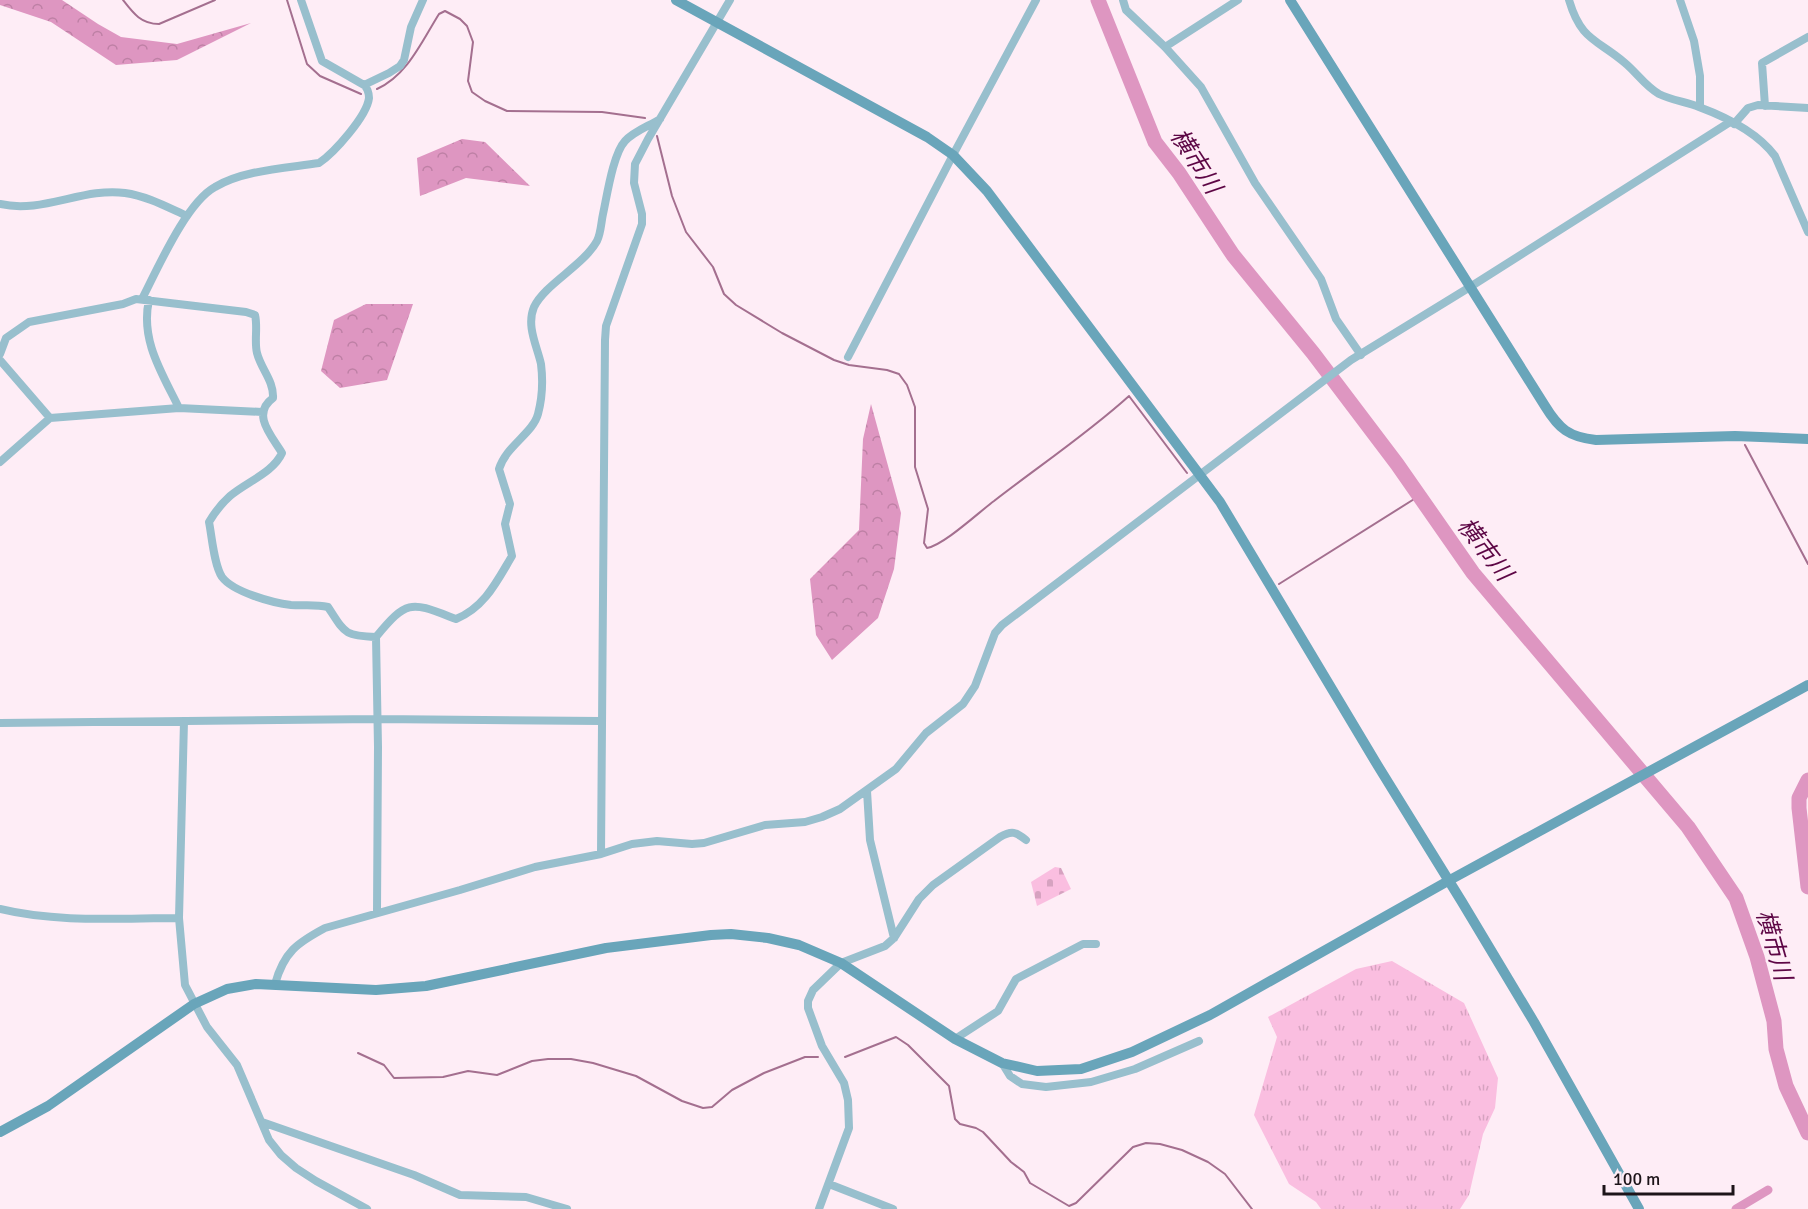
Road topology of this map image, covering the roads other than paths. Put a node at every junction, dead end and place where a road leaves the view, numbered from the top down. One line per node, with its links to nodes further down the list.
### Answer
1 (301, 0): 14 (street)
2 (423, 0): 14 (street)
3 (676, 0): 11 (street)
4 (730, 0): 11 (street)
5 (1036, 0): 20 (street)
6 (1123, 0): 13 (street)
7 (1238, 0): 13 (street)
8 (1290, 0): 24 (street)
9 (1569, 0): 16 (street)
10 (1680, 0): 16 (street)
11 (718, 23): 18 (street); 20 (street)
12 (1808, 37): 15 (street)
13 (1165, 47): 27 (street)
14 (364, 85): 22 (street)
15 (1765, 106): 17 (street); 19 (street)
16 (1700, 107): 19 (street)
17 (1808, 108)
18 (660, 119): 36 (street); 40 (street)
19 (1732, 123): 23 (street); 24 (street)
20 (952, 154): 28 (street); 35 (street)
21 (0, 204): 22 (street)
22 (187, 216): 25 (street)
23 (1807, 228)
24 (1470, 287): 27 (street); 33 (street)
25 (145, 299): 26 (street); 30 (street); 31 (street)
26 (0, 354)
27 (1360, 355): 35 (street)
28 (848, 357)
29 (0, 360): 32 (street)
30 (179, 408): 31 (street); 32 (street)
31 (262, 412): 36 (street)
32 (50, 418): 34 (street)
33 (1808, 439)
34 (0, 462)
35 (1199, 474): 42 (street); 45 (street)
36 (376, 637): 38 (street)
37 (1808, 685): 45 (street)
38 (377, 718): 39 (street); 40 (street); 47 (street)
39 (184, 721): 41 (street); 48 (street)
40 (601, 721): 44 (street)
41 (0, 723)
42 (867, 791): 44 (street); 49 (street)
43 (1026, 840): 49 (street)
44 (601, 854): 47 (street)
45 (1448, 880): 56 (street); 64 (street)
46 (0, 909): 48 (street)
47 (377, 912): 52 (street)
48 (179, 918): 53 (street)
49 (894, 938): 51 (street)
50 (1096, 944): 54 (street)
51 (840, 963): 52 (street); 54 (street); 59 (street)
52 (275, 984): 53 (street)
53 (194, 1004): 57 (street); 58 (street)
54 (955, 1039): 56 (street)
55 (1199, 1041): 56 (street)
56 (1002, 1063)
57 (261, 1122): 60 (street); 61 (street)
58 (0, 1132)
59 (829, 1184): 62 (street); 63 (street)
60 (367, 1209)
61 (567, 1209)
62 (819, 1209)
63 (894, 1209)
64 (1639, 1209)

